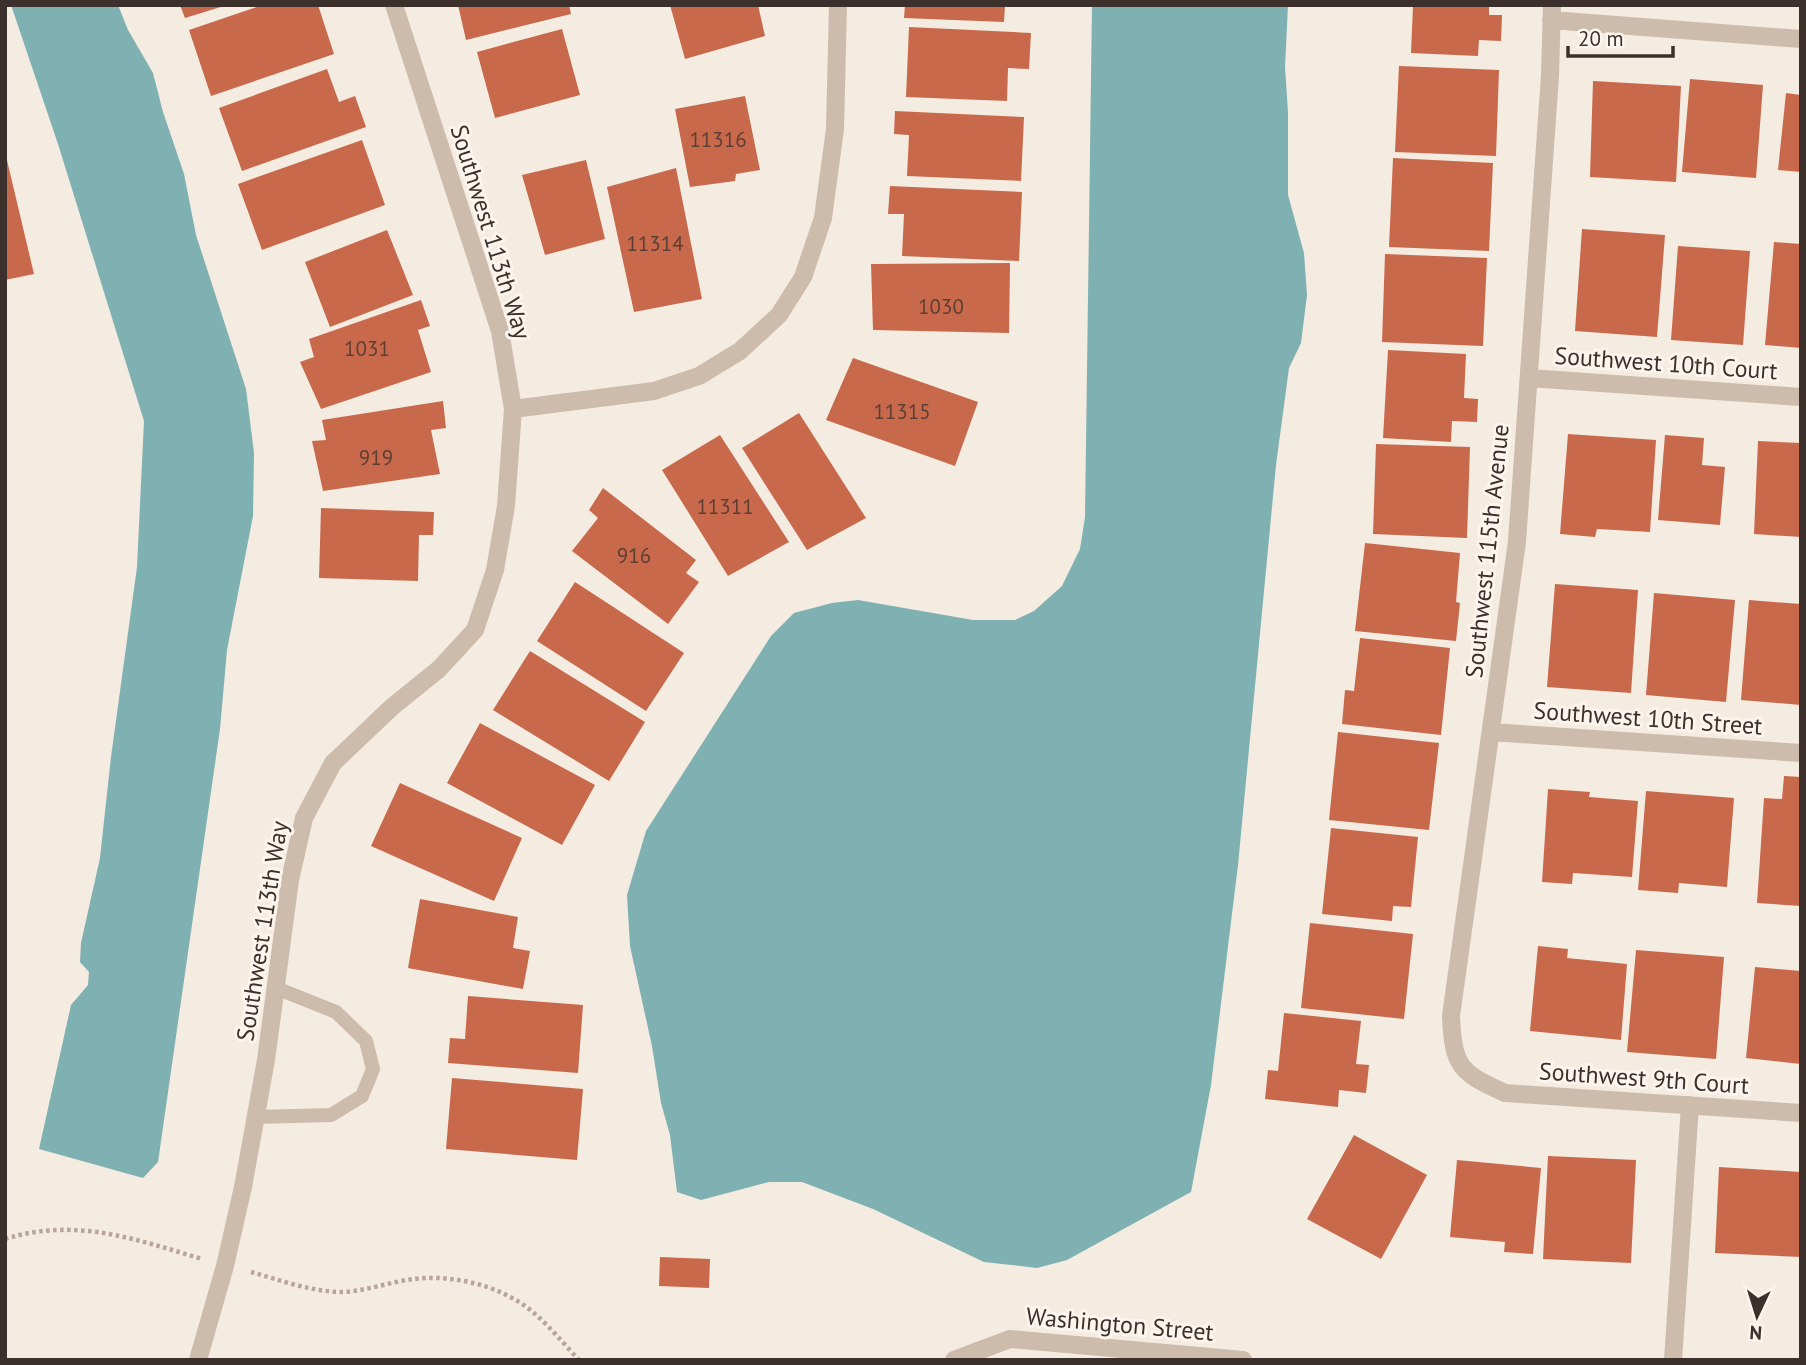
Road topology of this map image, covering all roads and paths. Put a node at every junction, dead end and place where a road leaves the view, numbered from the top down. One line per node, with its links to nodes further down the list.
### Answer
1 (394, 5): 7 (street, Southwest 113th Way)
2 (838, 5): 7 (street)
3 (1551, 12): 4 (street); 5 (street, Southwest 115th Avenue)
4 (1801, 39)
5 (1529, 378): 6 (street, Southwest 10th Court); 8 (street, Southwest 115th Avenue)
6 (1801, 397)
7 (513, 409): 10 (street, Southwest 113th Way)
8 (1491, 732): 9 (street, Southwest 10th Street); 11 (street, Southwest 115th Avenue)
9 (1801, 753)
10 (276, 988): 14 (street, Southwest 113th Way); 14 (lane)
11 (1485, 1084): 12 (street, Southwest 9th Court)
12 (1690, 1105): 13 (street, Southwest 9th Court); 21 (street)
13 (1801, 1113)
14 (256, 1117): 16 (street, Southwest 113th Way)
15 (5, 1239): 16 (path)
16 (225, 1266): 17 (street, Southwest 113th Way); 18 (path)
17 (198, 1360)
18 (579, 1360)
19 (954, 1360): 20 (street, Washington Street)
20 (1242, 1360)
21 (1672, 1360)

